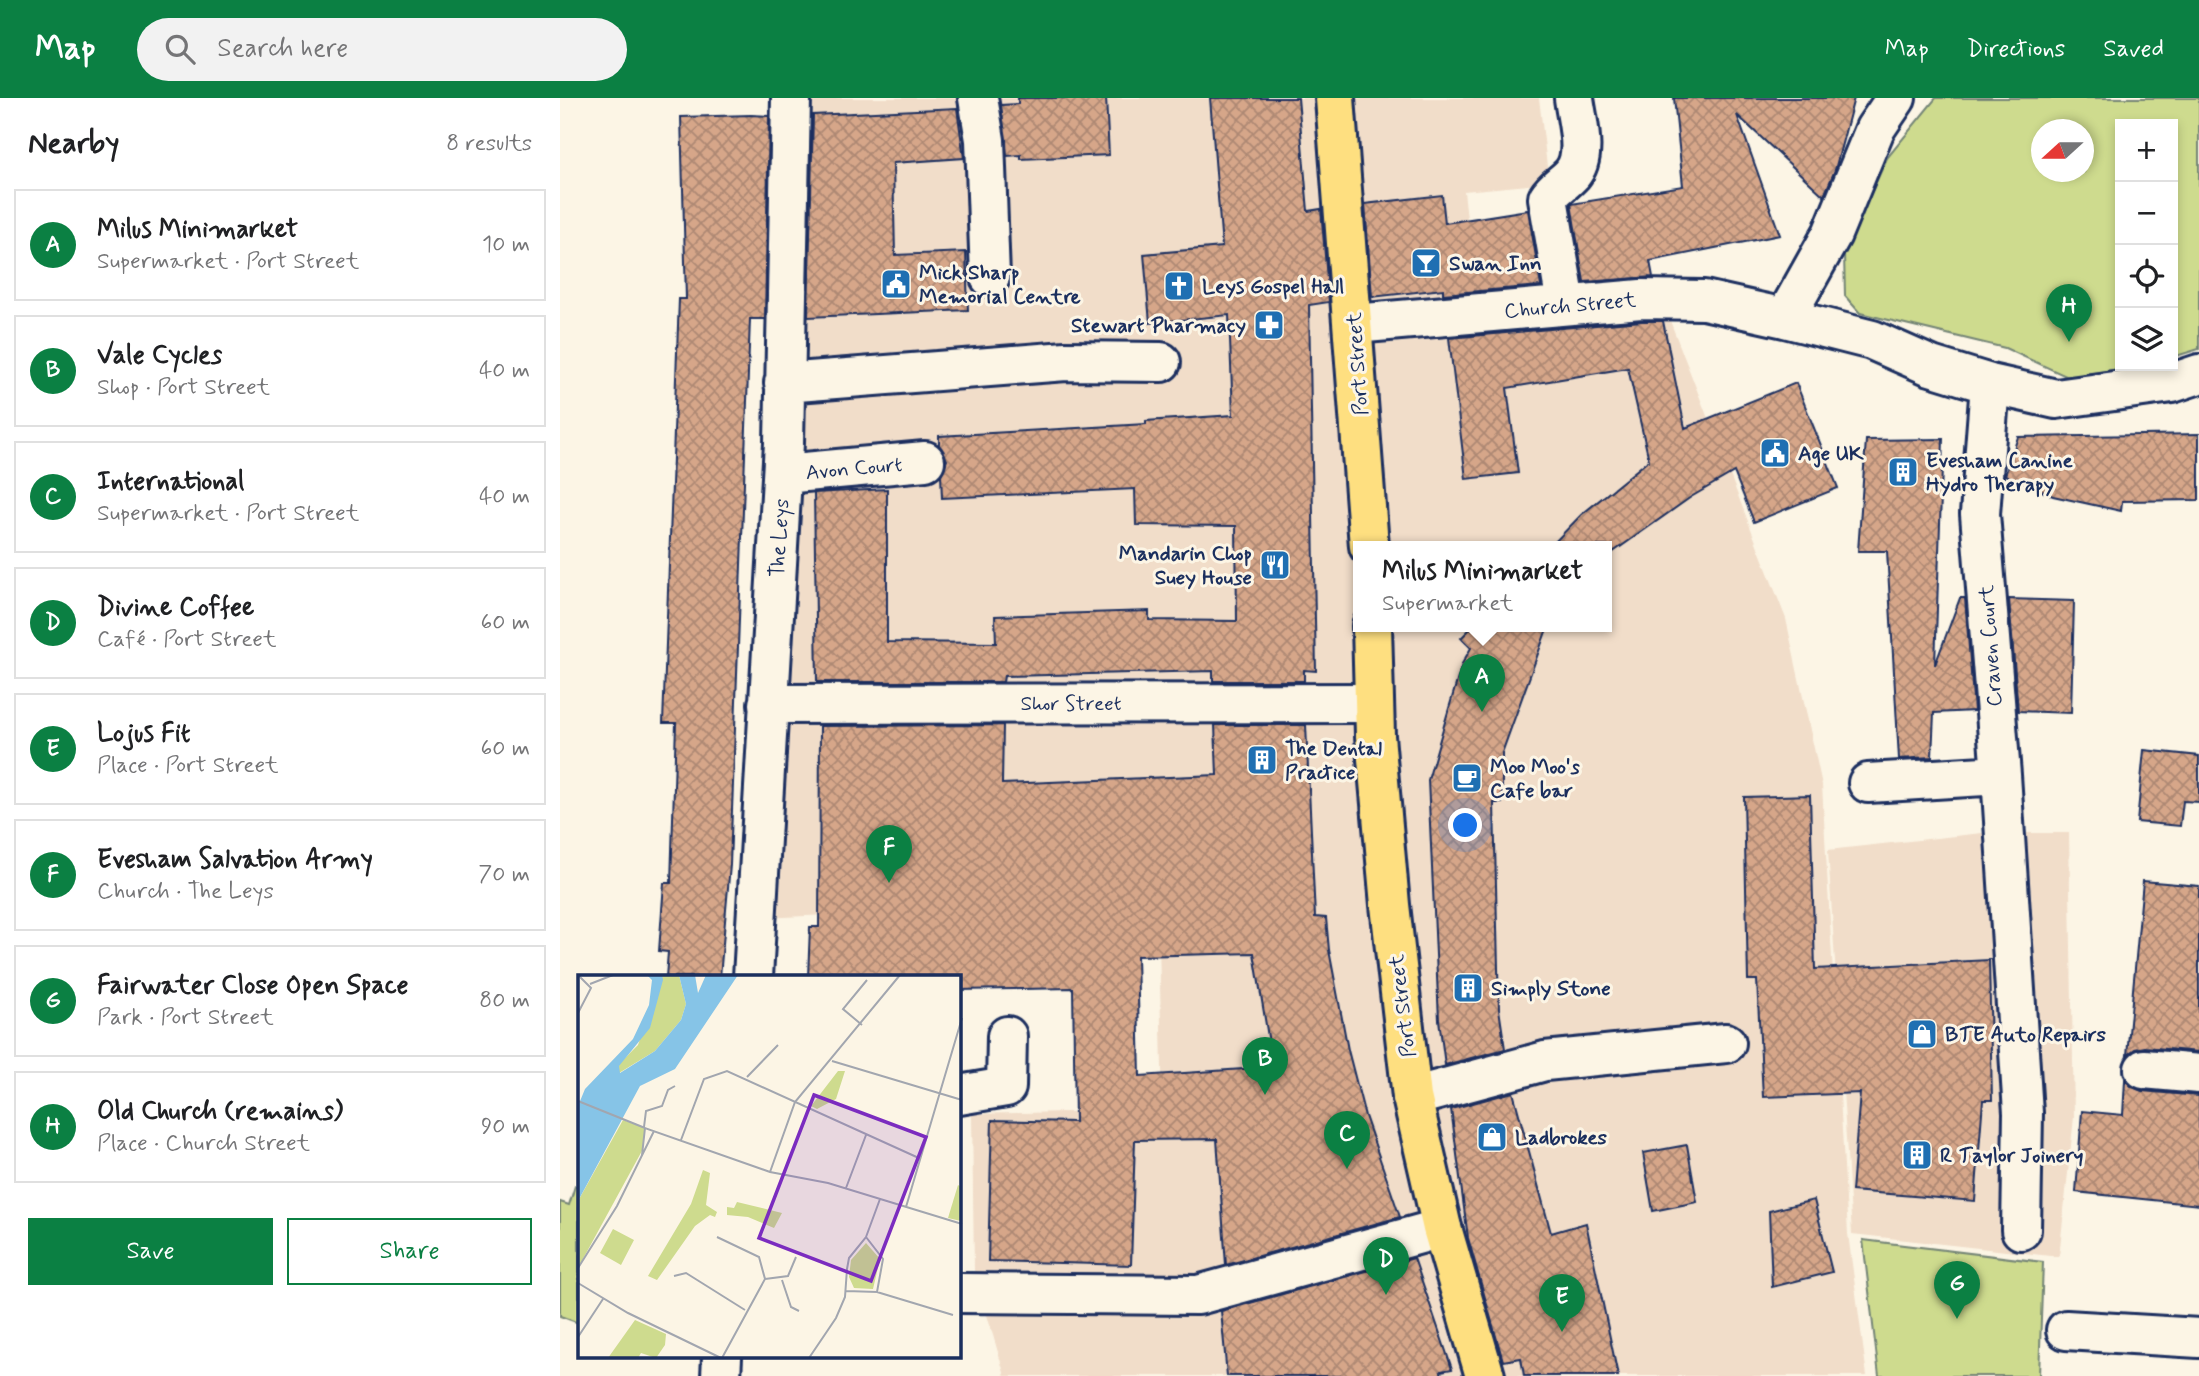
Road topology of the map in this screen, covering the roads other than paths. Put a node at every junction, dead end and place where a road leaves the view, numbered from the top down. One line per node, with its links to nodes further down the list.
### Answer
1 (791, 98): 12 (street, The Leys)
2 (978, 98): 6 (street)
3 (1335, 98): 9 (main road, Port Street)
4 (1574, 98): 7 (street)
5 (1896, 98): 8 (street)
6 (990, 277)
7 (1566, 304): 8 (street, Church Street); 9 (street, Church Street)
8 (1785, 318): 13 (street, Church Street)
9 (1354, 324): 16 (main road, Port Street)
10 (1161, 362): 12 (street)
11 (2199, 374): 13 (street, Church Street)
12 (784, 383): 15 (street, The Leys)
13 (1990, 384): 20 (street, Craven Court)
14 (925, 461): 15 (street, Avon Court)
15 (783, 474): 19 (street, The Leys)
16 (1369, 541)
17 (1372, 632): 18 (main road, Port Street)
18 (1374, 703): 19 (street, Shor Street); 28 (main road, Port Street)
19 (768, 704): 22 (street, The Leys)
20 (2001, 775): 21 (street); 30 (street, Craven Court)
21 (1868, 783)
22 (753, 975)
23 (1007, 1036): 27 (street)
24 (1726, 1043): 28 (street)
25 (2144, 1069): 26 (street)
26 (2199, 1074)
27 (961, 1095)
28 (1412, 1097): 29 (main road, Port Street)
29 (1442, 1228): 31 (street); 36 (main road, Port Street)
30 (2021, 1230)
31 (961, 1293)
32 (2066, 1330): 33 (street)
33 (2199, 1338)
34 (722, 1358): 35 (street)
35 (721, 1376)
36 (1485, 1376)

